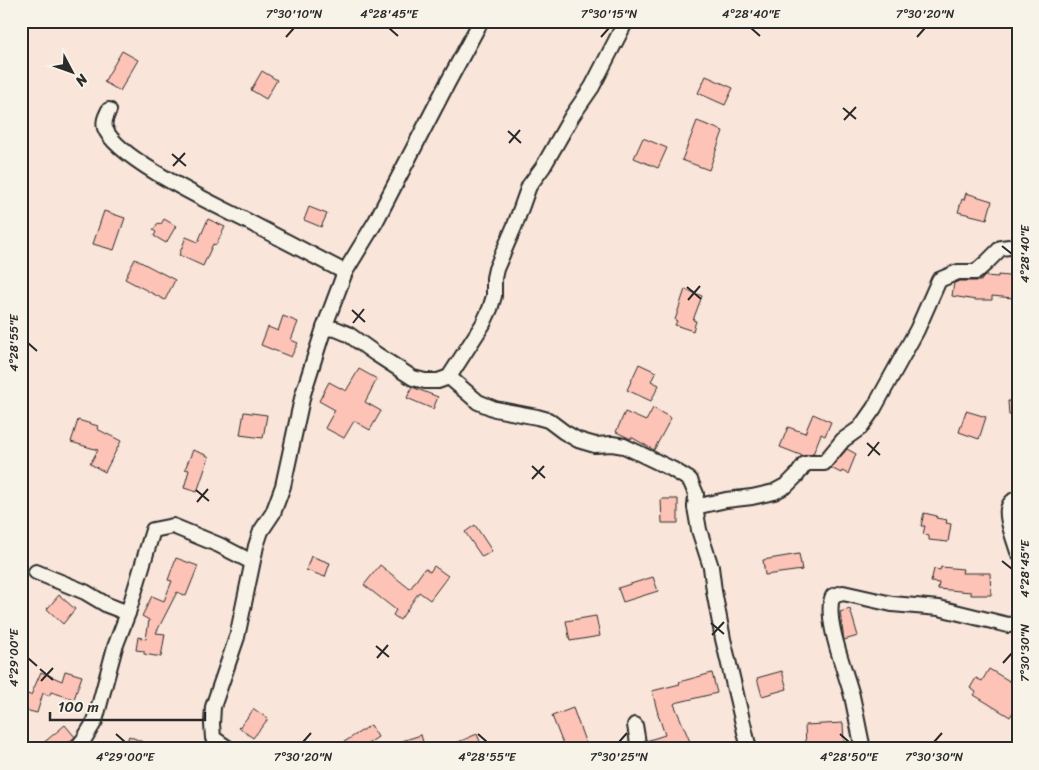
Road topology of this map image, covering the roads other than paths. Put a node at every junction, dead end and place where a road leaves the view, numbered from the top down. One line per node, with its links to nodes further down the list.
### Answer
1 (481, 21): 5 (street)
2 (626, 21): 7 (street)
3 (109, 110): 5 (street)
4 (1018, 246): 9 (street)
5 (345, 272): 6 (street)
6 (324, 328): 7 (street); 11 (street)
7 (449, 377): 9 (street)
8 (1018, 498): 10 (street)
9 (695, 507): 19 (street)
10 (1018, 552)
11 (252, 562): 13 (street); 17 (street)
12 (36, 572): 13 (street)
13 (128, 613): 16 (street)
14 (1018, 624): 20 (street)
15 (635, 725): 18 (street)
16 (76, 749)
17 (229, 749)
18 (639, 749)
19 (749, 749)
20 (863, 749)

